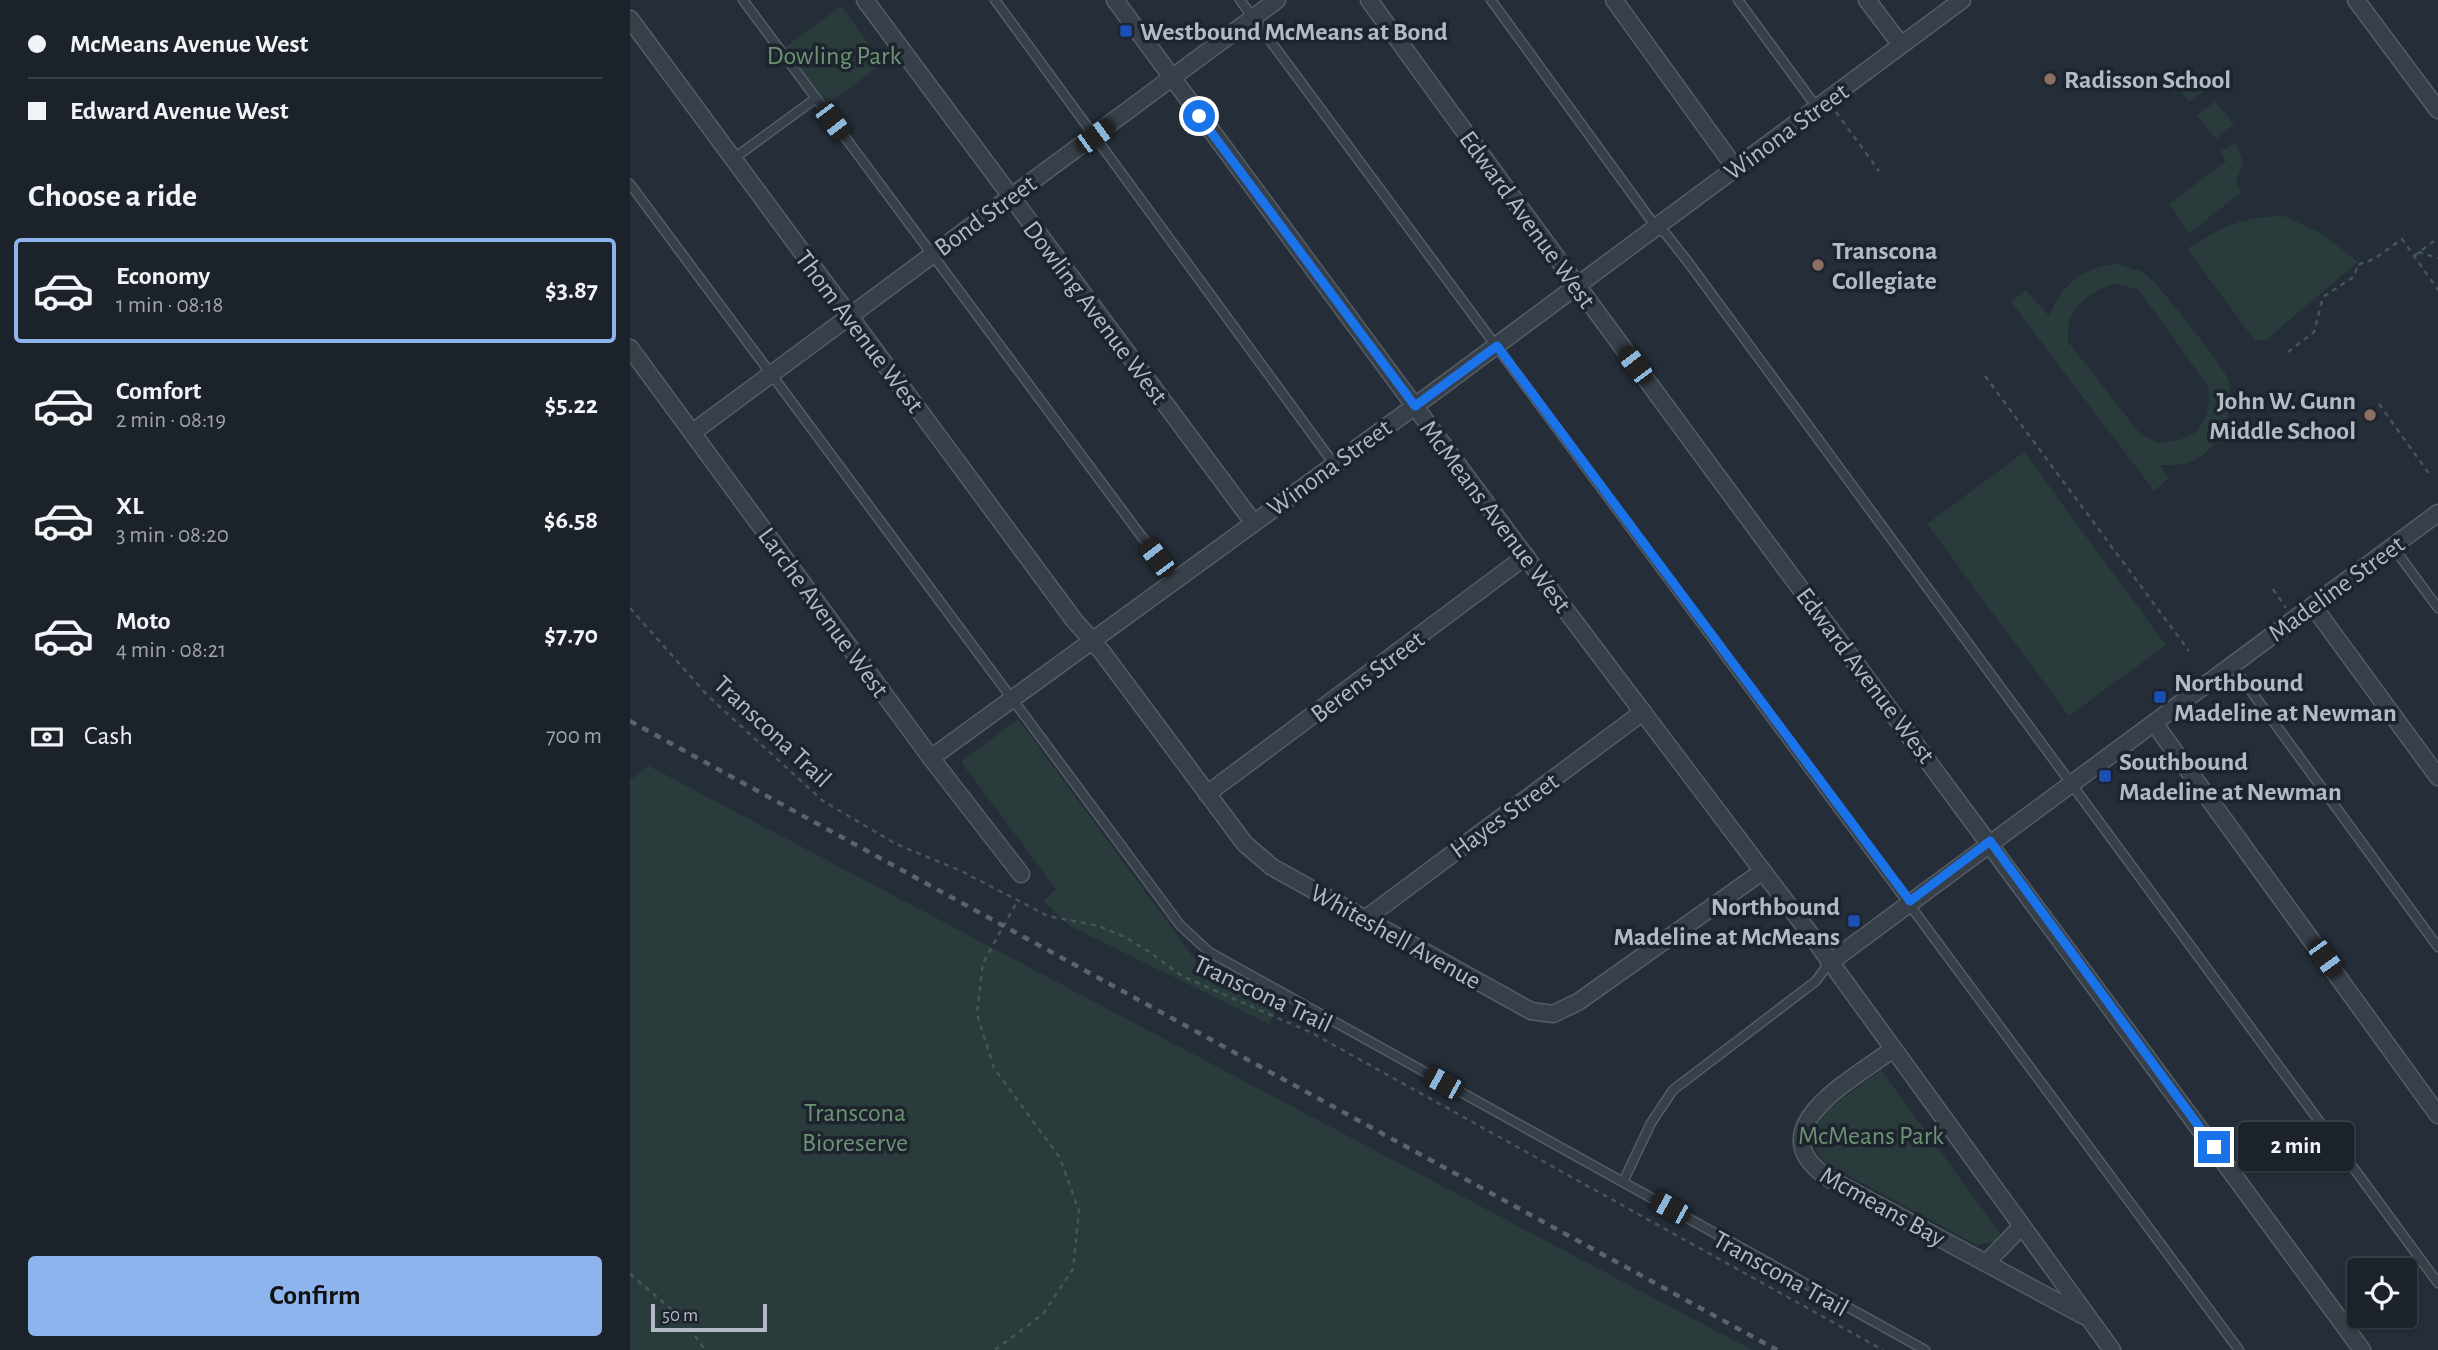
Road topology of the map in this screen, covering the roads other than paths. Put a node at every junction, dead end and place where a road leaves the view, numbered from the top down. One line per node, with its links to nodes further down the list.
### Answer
1 (743, 0): 18 (lane)
2 (865, 0): 25 (street, Dowling Avenue West)
3 (995, 0): 21 (lane)
4 (1115, 0): 17 (street, McMeans Avenue West)
5 (1240, 0): 14 (lane)
6 (1277, 0): 14 (street, Bond Street)
7 (1369, 0): 28 (street, Edward Avenue West)
8 (1491, 0): 26 (lane)
9 (1614, 0): 23 (street)
10 (1738, 0): 19 (lane)
11 (1867, 0): 16 (street)
12 (1962, 0): 16 (street, Winona Street)
13 (2356, 0): 20 (street)
14 (1254, 18): 17 (street, Bond Street); 30 (lane)
15 (630, 19): 22 (street, Thom Avenue West)
16 (1901, 45): 19 (street, Winona Street)
17 (1172, 79): 21 (street, Bond Street); 33 (street, McMeans Avenue West)
18 (816, 99): 22 (lane); 27 (lane)
19 (1823, 105): 23 (street, Winona Street)
20 (2438, 110)
21 (1095, 136): 25 (street, Bond Street); 35 (lane)
22 (733, 159): 29 (street, Thom Avenue West)
23 (1736, 169): 26 (street, Winona Street)
24 (630, 184): 32 (lane)
25 (1009, 196): 27 (street, Bond Street); 37 (street, Dowling Avenue West)
26 (1656, 227): 28 (street, Winona Street); 50 (lane)
27 (931, 255): 29 (street, Bond Street); 40 (lane)
28 (1576, 286): 30 (street, Winona Street); 52 (street, Edward Avenue West)
29 (849, 316): 32 (street, Bond Street); 43 (street, Thom Avenue West)
30 (1497, 346): 33 (street, Winona Street); 55 (lane)
31 (630, 348): 34 (street, Larche Avenue West)
32 (770, 373): 34 (street, Bond Street); 45 (lane)
33 (1415, 406): 35 (street, Winona Street); 39 (street, McMeans Avenue West)
34 (693, 432): 48 (street, Larche Avenue West)
35 (1334, 464): 37 (street, Winona Street)
36 (2438, 513): 38 (street, Madeline Street)
37 (1254, 522): 40 (street, Winona Street)
38 (2393, 547): 41 (street, Madeline Street); 42 (lane)
39 (1526, 556): 46 (street, McMeans Avenue West); 51 (street, Berens Street)
40 (1174, 580): 43 (street, Winona Street)
41 (2313, 606): 44 (street, Madeline Street); 49 (street)
42 (2438, 608)
43 (1092, 640): 45 (street, Winona Street); 51 (street, Whiteshell Avenue)
44 (2232, 665): 47 (street, Madeline Street); 57 (lane)
45 (1013, 699): 48 (street, Winona Street); 61 (lane)
46 (1643, 712): 53 (street, McMeans Avenue West); 56 (street, Hayes Street)
47 (2154, 723): 50 (street, Madeline Street); 60 (street)
48 (931, 758): 54 (street, Larche Avenue West)
49 (2438, 777)
50 (2071, 782): 52 (street, Madeline Street); 64 (lane)
51 (1208, 794): 56 (street, Whiteshell Avenue)
52 (1990, 841): 55 (street, Madeline Street); 69 (street, Edward Avenue West)
53 (1763, 871): 56 (street, Whiteshell Avenue); 58 (street, McMeans Avenue West)
54 (1021, 874)
55 (1910, 901): 58 (street, Madeline Street); 68 (lane)
56 (1365, 919)
57 (2438, 947)
58 (1829, 963): 59 (street); 61 (lane)
59 (1893, 1049): 62 (street); 63 (street, Mcmeans Bay)
60 (2438, 1115)
61 (1623, 1182): 66 (lane)
62 (2021, 1227): 63 (street); 65 (street)
63 (1986, 1264): 65 (street, Mcmeans Bay)
64 (2438, 1283)
65 (2089, 1319): 67 (street)
66 (1924, 1350)
67 (2112, 1350)
68 (2239, 1350)
69 (2362, 1350)

